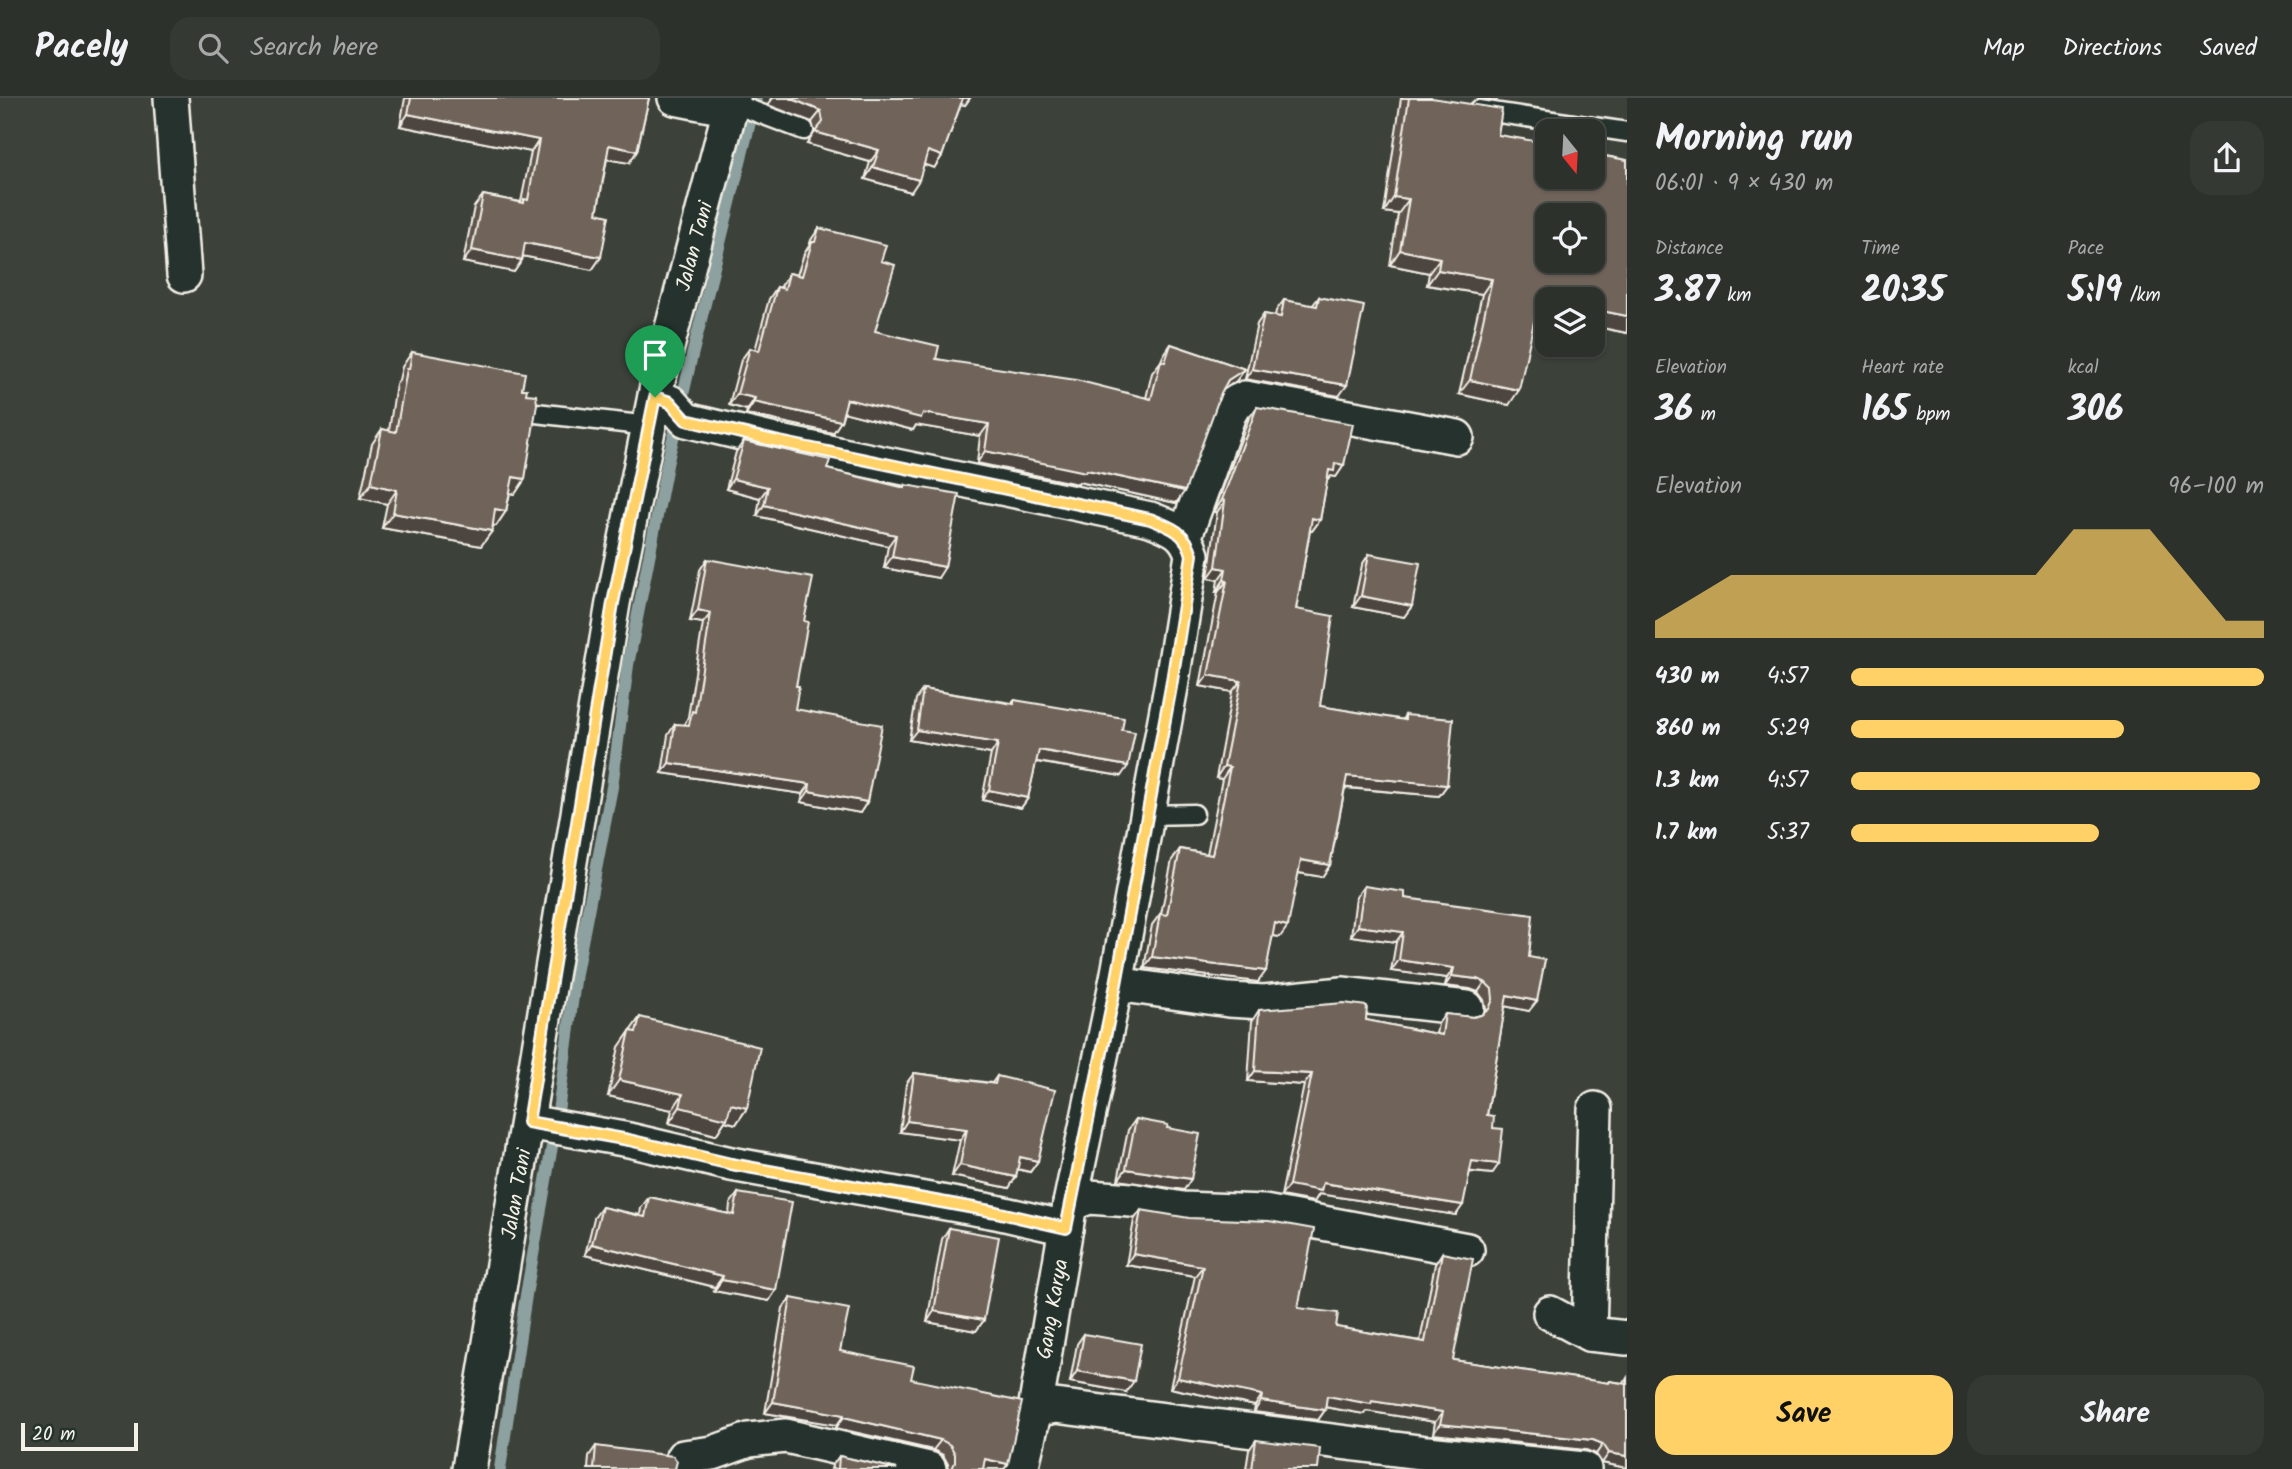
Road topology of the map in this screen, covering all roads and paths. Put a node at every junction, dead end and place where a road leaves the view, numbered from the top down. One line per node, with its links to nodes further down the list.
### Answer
1 (171, 98): 7 (street)
2 (675, 98): 3 (street)
3 (741, 107): 5 (lane); 8 (street, Jalan Tani)
4 (1461, 107): 6 (lane)
5 (804, 130)
6 (1627, 132)
7 (184, 275)
8 (665, 411): 9 (lane); 11 (street); 17 (street, Jalan Tani)
9 (536, 414)
10 (1457, 437): 11 (street)
11 (1185, 536): 13 (street, Gang Karya)
12 (1194, 814): 13 (lane)
13 (1147, 815): 14 (street, Gang Karya)
14 (1116, 984): 15 (street); 18 (street, Gang Karya)
15 (1467, 1008)
16 (1595, 1109): 21 (street)
17 (535, 1123): 18 (street); 26 (street, Jalan Tani)
18 (1068, 1216): 19 (street); 23 (street, Gang Karya)
19 (1467, 1250)
20 (1550, 1313): 21 (street)
21 (1589, 1334): 22 (street)
22 (1627, 1338)
23 (1035, 1410): 25 (street); 28 (street, Gang Karya)
24 (683, 1457): 27 (street)
25 (1426, 1461): 29 (street)
26 (469, 1469)
27 (929, 1469)
28 (1021, 1469)
29 (1584, 1469)

